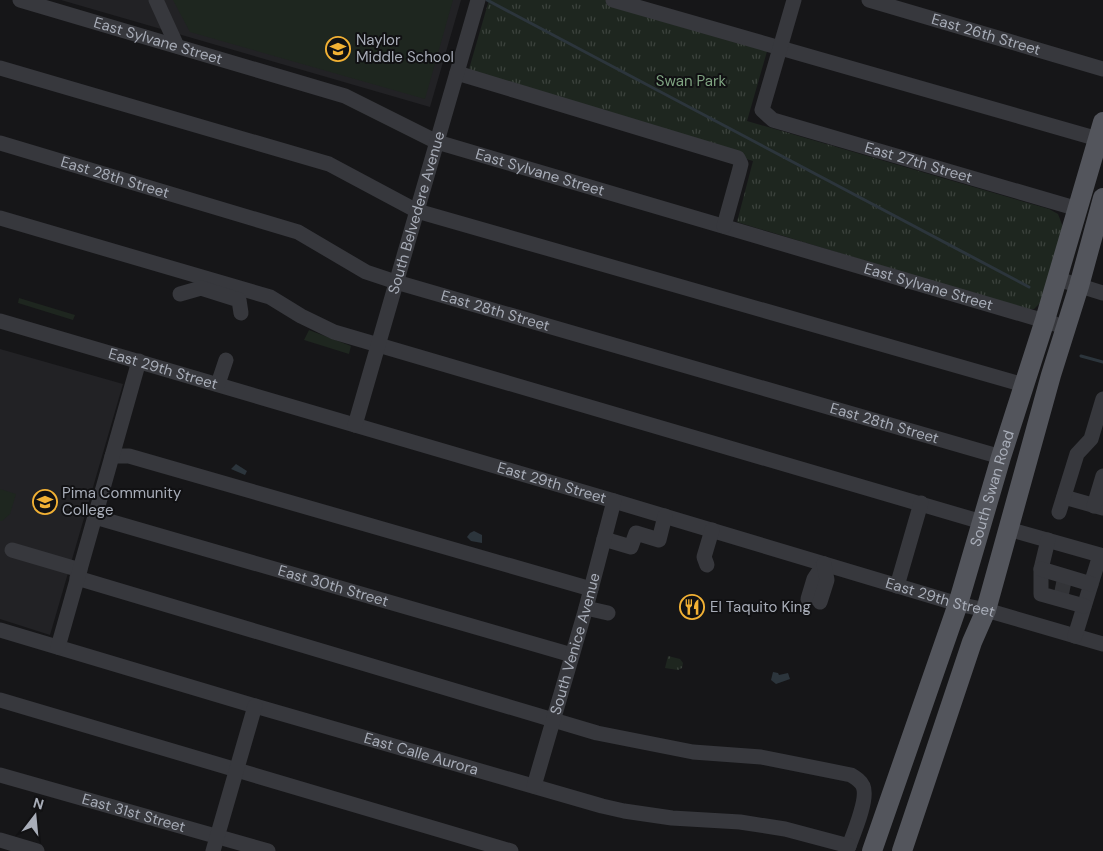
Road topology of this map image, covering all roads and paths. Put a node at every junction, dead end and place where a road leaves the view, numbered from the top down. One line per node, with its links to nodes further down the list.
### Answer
1 (20, 0): 7 (street, East Sylvane Street)
2 (156, 0): 8 (street)
3 (478, 0): 12 (street, South Belvedere Avenue)
4 (613, 0): 9 (street)
5 (794, 0): 9 (street)
6 (869, 0): 11 (street, East 26th Street)
7 (44, 3): 8 (street, East Sylvane Street)
8 (177, 46): 14 (street, East Sylvane Street)
9 (780, 48): 13 (street); 17 (street, East 27th Street)
10 (0, 68): 18 (street)
11 (1103, 69)
12 (457, 73): 14 (street, South Belvedere Avenue); 21 (street)
13 (1101, 130): 17 (main road, South Swan Road)
14 (437, 142): 18 (street, South Belvedere Avenue); 21 (street, East Sylvane Street)
15 (0, 143): 23 (street, East 28th Street)
16 (1103, 198): 20 (main road, South Swan Road)
17 (1078, 209): 22 (main road, South Swan Road)
18 (417, 211): 23 (street, South Belvedere Avenue); 35 (street)
19 (0, 218): 31 (street)
20 (1100, 221): 24 (main road, South Swan Road)
21 (724, 226): 28 (street, East Sylvane Street)
22 (1058, 279): 24 (street); 28 (main road, South Swan Road)
23 (396, 282): 31 (street, South Belvedere Avenue); 39 (street, East 28th Street)
24 (1079, 286): 25 (street); 30 (main road, South Swan Road)
25 (1103, 293)
26 (180, 294): 27 (street)
27 (241, 313)
28 (1046, 320): 30 (street, East Sylvane Street); 35 (main road, South Swan Road)
29 (0, 321): 33 (street, East 29th Street)
30 (1065, 328): 50 (main road, South Swan Road)
31 (378, 345): 37 (street, South Belvedere Avenue); 43 (street)
32 (226, 360): 34 (street)
33 (139, 361): 34 (street, East 29th Street); 38 (street)
34 (218, 384): 37 (street, East 29th Street)
35 (1024, 385): 39 (main road, South Swan Road)
36 (1101, 398): 41 (street)
37 (355, 425): 42 (street, East 29th Street)
38 (112, 456): 47 (street); 59 (street)
39 (1001, 456): 48 (main road, South Swan Road)
40 (1103, 476): 44 (street)
41 (1064, 497): 44 (street); 45 (street)
42 (614, 501): 46 (street, East 29th Street); 51 (street, South Venice Avenue)
43 (921, 504): 48 (street); 58 (street)
44 (1099, 507)
45 (1059, 512)
46 (665, 516): 49 (street, East 29th Street); 51 (street)
47 (95, 517): 56 (street); 70 (street, East 30th Street)
48 (982, 522): 62 (main road, South Swan Road)
49 (712, 530): 54 (street, East 29th Street); 55 (street)
50 (1008, 530): 52 (street); 64 (main road, South Swan Road)
51 (604, 539): 59 (street, South Venice Avenue)
52 (1048, 540): 57 (street); 60 (street)
53 (12, 550): 56 (street)
54 (824, 564): 58 (street, East 29th Street); 61 (street)
55 (707, 565)
56 (79, 574): 69 (street); 73 (street)
57 (1041, 576): 60 (street); 60 (street); 60 (street)
58 (897, 586): 62 (street, East 29th Street)
59 (591, 589): 63 (street, South Venice Avenue)
60 (1088, 595): 67 (street)
61 (814, 600)
62 (958, 604): 64 (street, East 29th Street); 83 (main road, South Swan Road)
63 (586, 608): 65 (street); 70 (street, South Venice Avenue)
64 (986, 610): 67 (street, East 29th Street); 84 (main road, South Swan Road)
65 (608, 613)
66 (0, 630): 69 (street, East Calle Aurora)
67 (1075, 636): 68 (street, East 29th Street)
68 (1103, 644)
69 (58, 647): 72 (street, East Calle Aurora)
70 (572, 655): 73 (street, South Venice Avenue)
71 (0, 700): 74 (street)
72 (255, 706): 74 (street); 76 (street, East Calle Aurora)
73 (553, 719): 76 (street, South Venice Avenue); 79 (street)
74 (237, 769): 78 (street); 82 (street)
75 (0, 775): 78 (street, East 31st Street)
76 (534, 786): 79 (street, East Calle Aurora)
77 (0, 840): 80 (street)
78 (215, 844): 81 (street, East 31st Street)
79 (848, 849)
80 (37, 851)
81 (268, 851)
82 (511, 851)
83 (872, 851)
84 (902, 851)

